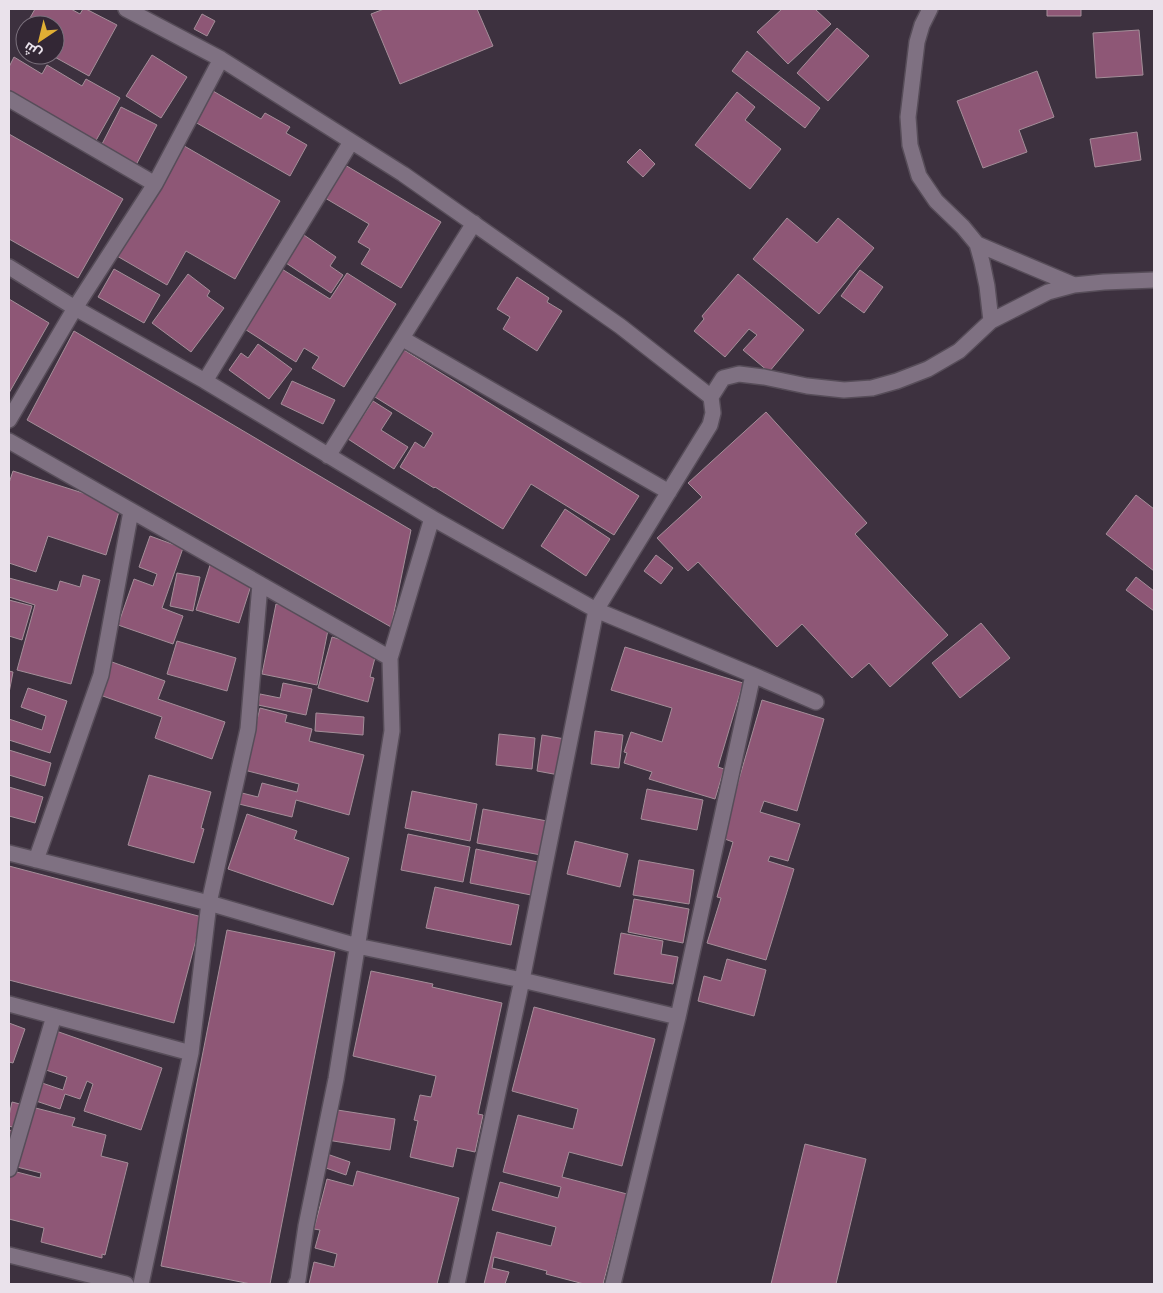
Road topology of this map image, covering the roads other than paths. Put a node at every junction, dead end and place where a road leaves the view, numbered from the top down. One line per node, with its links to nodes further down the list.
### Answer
1 (126, 9): 3 (street)
2 (930, 9): 8 (street)
3 (221, 59): 5 (street); 6 (street)
4 (9, 99): 6 (street)
5 (351, 142): 7 (street); 15 (street)
6 (155, 184): 12 (street)
7 (474, 223): 14 (street); 16 (street)
8 (977, 244): 11 (street); 13 (street)
9 (9, 267): 12 (street)
10 (1154, 280): 11 (street)
11 (1074, 285): 13 (street)
12 (75, 308): 15 (street); 17 (street)
13 (991, 321): 16 (street)
14 (402, 339): 19 (street); 20 (street)
15 (205, 381): 19 (street)
16 (711, 397): 20 (street)
17 (9, 420)
18 (9, 440): 21 (street)
19 (328, 456): 22 (street)
20 (668, 492): 24 (street)
21 (131, 511): 23 (street); 29 (street)
22 (432, 518): 24 (street); 25 (street)
23 (260, 584): 25 (street); 30 (street)
24 (596, 610): 26 (street); 32 (street)
25 (390, 658): 31 (street)
26 (753, 675): 27 (street); 35 (street)
27 (816, 702)
28 (9, 853): 29 (street)
29 (36, 860): 30 (street)
30 (208, 903): 31 (street); 36 (street)
31 (357, 946): 32 (street); 41 (street)
32 (522, 980): 35 (street); 42 (street)
33 (9, 1004): 34 (street)
34 (54, 1016): 36 (street); 37 (street)
35 (678, 1017): 43 (street)
36 (191, 1053): 40 (street)
37 (9, 1169)
38 (9, 1255): 39 (street)
39 (126, 1284)
40 (141, 1284)
41 (296, 1284)
42 (457, 1284)
43 (613, 1284)

